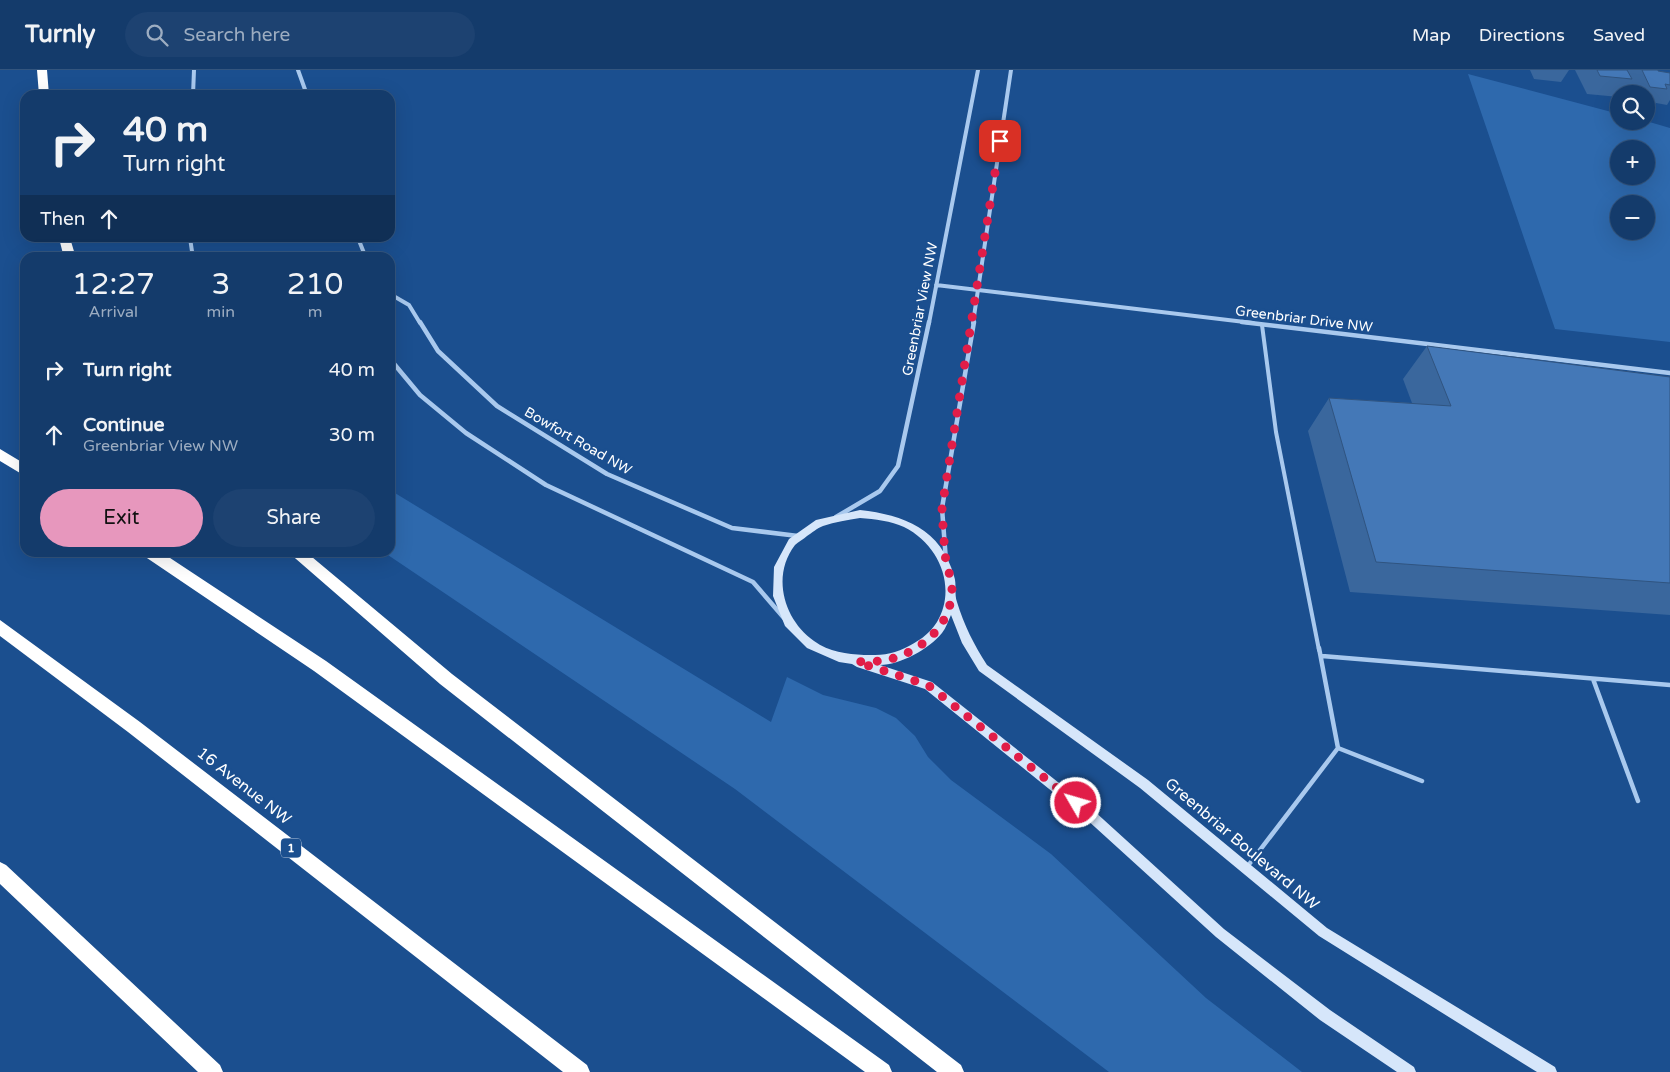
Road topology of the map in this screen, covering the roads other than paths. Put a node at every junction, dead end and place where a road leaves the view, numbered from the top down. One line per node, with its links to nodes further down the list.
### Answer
1 (42, 70): 6 (highway)
2 (194, 70): 7 (street)
3 (298, 70): 8 (street)
4 (978, 70): 9 (street, Greenbriar View NW)
5 (1011, 70): 10 (street)
6 (44, 90)
7 (193, 90)
8 (305, 90)
9 (936, 285): 10 (street, Greenbriar Drive NW); 17 (street, Greenbriar View NW)
10 (977, 290): 12 (street, Greenbriar Drive NW); 21 (street)
11 (395, 297): 18 (street, Bowfort Road NW)
12 (1262, 325): 14 (street, Greenbriar Drive NW); 25 (lane)
13 (395, 365): 23 (street)
14 (1670, 373)
15 (0, 454): 16 (highway)
16 (20, 468)
17 (832, 518): 18 (street); 21 (street)
18 (798, 536): 23 (street)
19 (156, 557): 36 (highway)
20 (301, 557): 37 (highway)
21 (946, 563): 22 (street)
22 (951, 602): 26 (street); 32 (street, Greenbriar Boulevard NW)
23 (785, 619): 26 (street)
24 (0, 627): 35 (highway, 16 Avenue NW / 1)
25 (1322, 656): 27 (lane); 29 (lane)
26 (857, 662): 38 (street)
27 (1593, 679): 28 (lane); 31 (lane)
28 (1670, 684)
29 (1338, 748): 30 (lane); 32 (lane)
30 (1422, 781)
31 (1638, 801)
32 (1246, 869): 39 (street, Greenbriar Boulevard NW)
33 (0, 871): 34 (highway)
34 (214, 1072)
35 (580, 1072)
36 (882, 1072)
37 (954, 1072)
38 (1409, 1072)
39 (1550, 1072)

